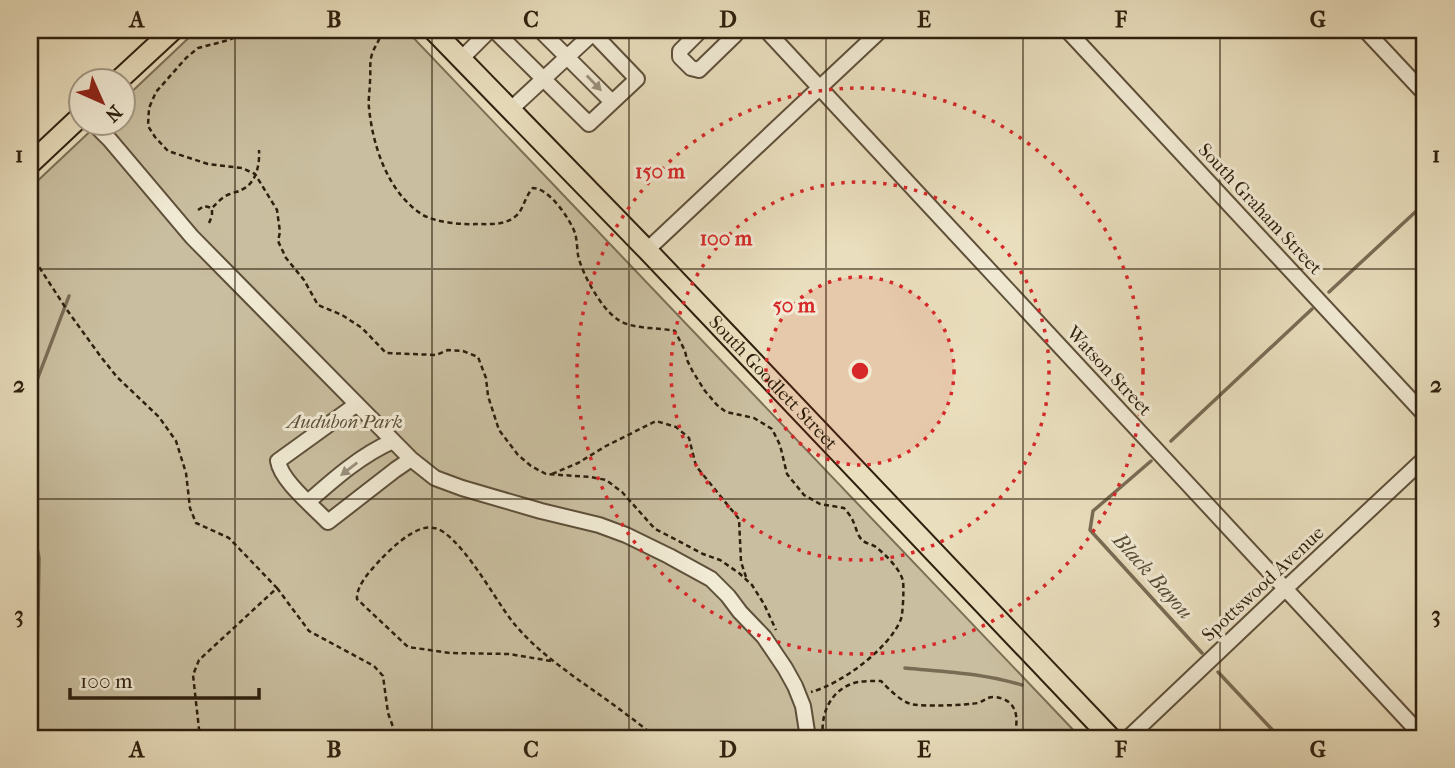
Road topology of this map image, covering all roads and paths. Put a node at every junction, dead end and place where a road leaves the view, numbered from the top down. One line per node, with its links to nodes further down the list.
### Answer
1 (173, 30): 16 (main road)
2 (250, 30): 26 (path)
3 (381, 30): 44 (path)
4 (433, 30): 15 (main road, South Goodlett Street)
5 (492, 30): 15 (street); 17 (street)
6 (540, 30): 14 (street)
7 (701, 30): 8 (street)
8 (735, 30)
9 (766, 30): 18 (street, Watson Street)
10 (881, 30): 18 (street)
11 (1067, 30): 33 (street, South Graham Street)
12 (1365, 30): 19 (street)
13 (591, 31): 14 (street); 20 (street)
14 (568, 57): 17 (street); 20 (street, one-way to 20)
15 (461, 59): 21 (main road, South Goodlett Street)
16 (134, 66)
17 (544, 79): 20 (street); 21 (street)
18 (820, 86): 30 (street); 41 (street, Watson Street)
19 (1425, 94)
20 (612, 102)
21 (511, 109): 30 (main road, South Goodlett Street)
22 (66, 130): 25 (main road)
23 (106, 136): 32 (street)
24 (259, 150): 26 (path)
25 (30, 163)
26 (255, 174): 27 (path); 37 (path)
27 (212, 208): 28 (path); 29 (path)
28 (198, 209)
29 (209, 223)
30 (647, 250): 53 (main road, South Goodlett Street)
31 (30, 253): 40 (path)
32 (357, 404): 34 (street); 38 (street)
33 (1425, 415)
34 (393, 441): 36 (street); 38 (street, one-way to 38)
35 (1425, 458): 41 (street, Spottswood Avenue)
36 (411, 459): 38 (street); 50 (street)
37 (551, 474): 39 (path); 39 (path)
38 (308, 502)
39 (747, 581): 42 (path)
40 (276, 588): 47 (path); 48 (path)
41 (1285, 589): 54 (street, Spottswood Avenue); 55 (street, Watson Street)
42 (777, 634)
43 (551, 661): 43 (path); 49 (path)
44 (835, 682): 45 (path); 46 (path)
45 (841, 690): 51 (path); 52 (path)
46 (806, 693)
47 (200, 738)
48 (397, 738)
49 (657, 738)
50 (808, 738)
51 (823, 738)
52 (1013, 738)
53 (1111, 738)
54 (1128, 738)
55 (1424, 738)

